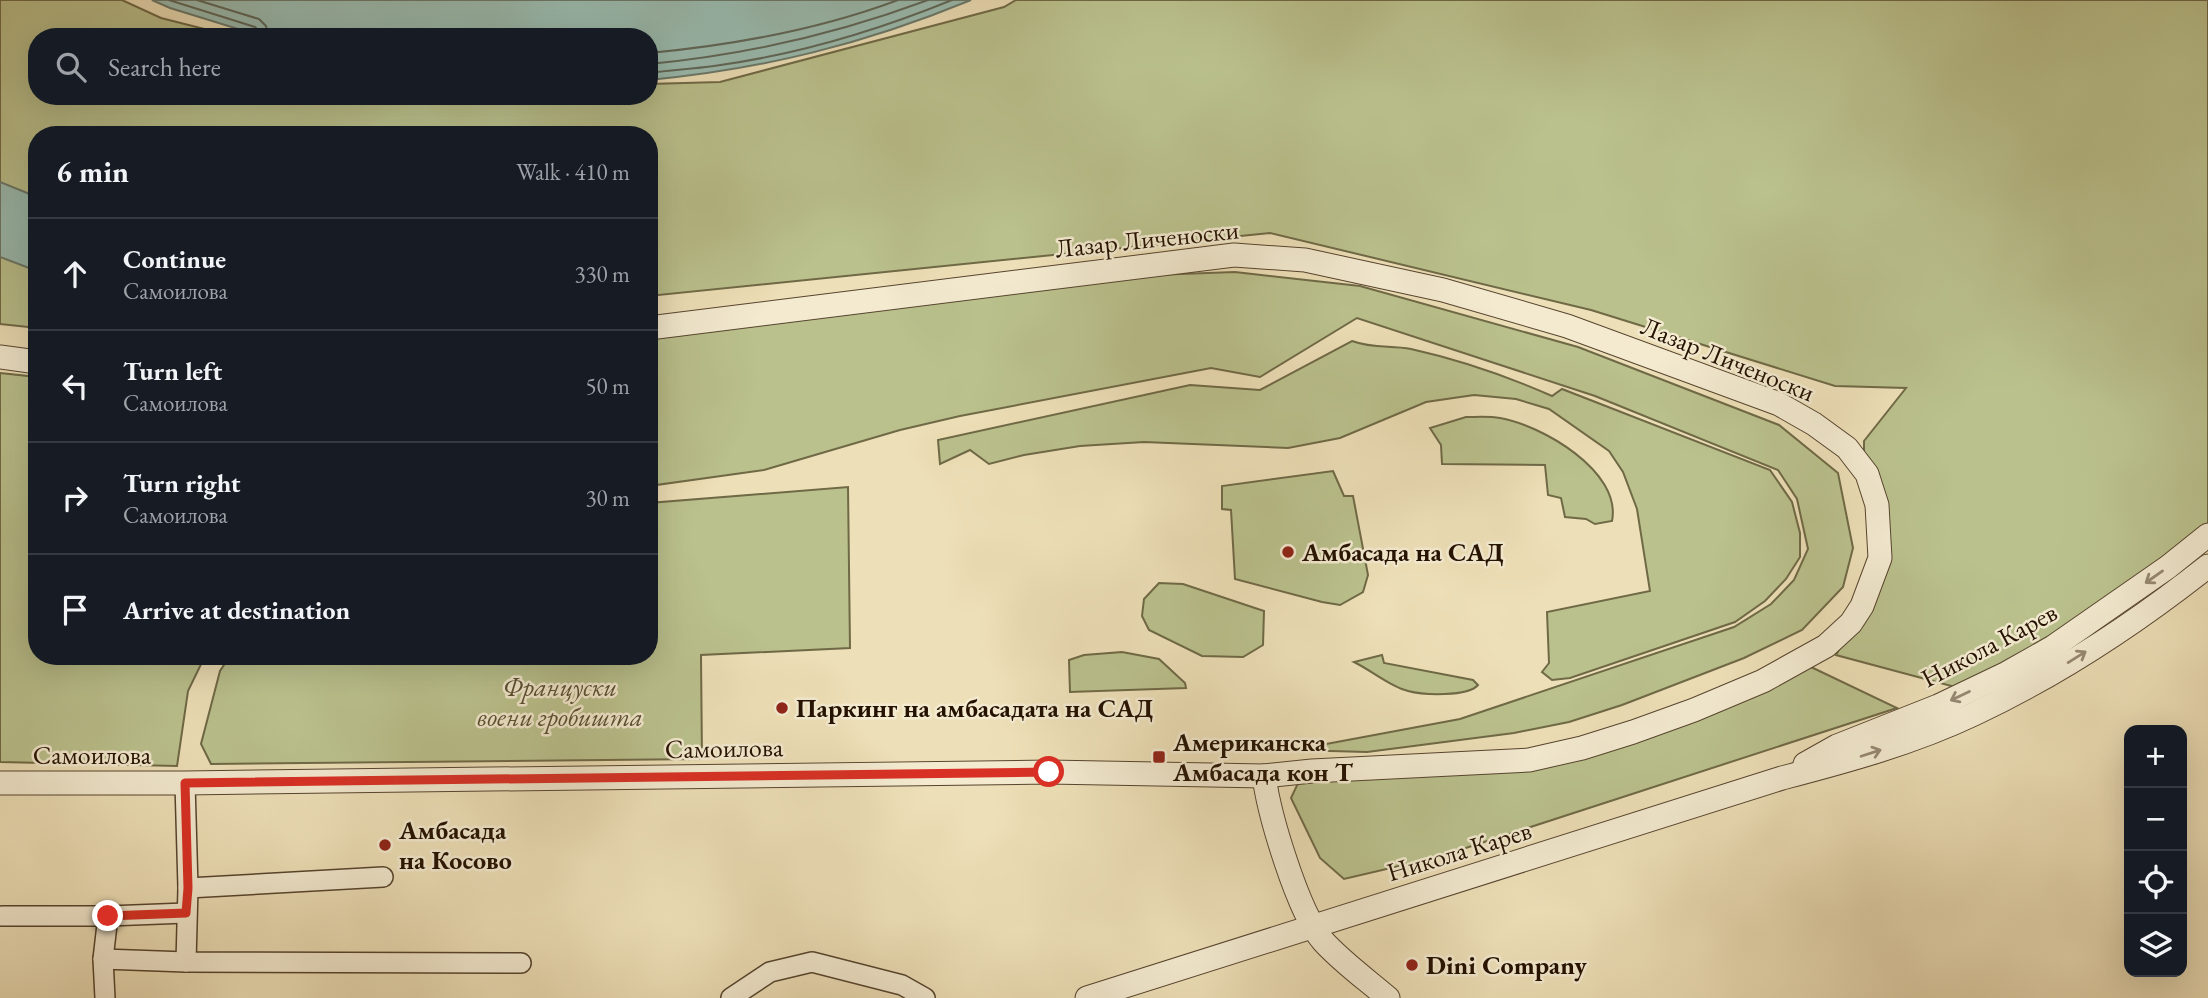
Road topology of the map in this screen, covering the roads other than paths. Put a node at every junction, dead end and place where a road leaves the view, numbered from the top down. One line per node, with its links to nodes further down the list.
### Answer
1 (658, 327): 6 (street, Лазар Личеноски)
2 (0, 357): 3 (street)
3 (28, 361)
4 (2208, 536): 7 (street, Никола Карев, one-way to 7)
5 (2208, 566): 7 (street, Никола Карев, one-way to 5)
6 (1264, 776): 9 (street, Самоилова); 15 (street)
7 (1782, 778): 15 (street, Никола Карев)
8 (0, 783): 9 (street, Самоилова)
9 (185, 783): 11 (street, Самоилова)
10 (383, 877): 11 (street)
11 (188, 888): 12 (street, Самоилова)
12 (186, 913): 14 (street); 17 (street, Самоилова)
13 (2, 916): 14 (street)
14 (108, 916): 16 (street)
15 (1313, 926): 22 (street, Никола Карев); 23 (street)
16 (103, 960): 17 (street); 19 (street)
17 (186, 962): 18 (street)
18 (521, 963)
19 (105, 998)
20 (731, 998): 21 (street)
21 (925, 998)
22 (1087, 998)
23 (1388, 998)

